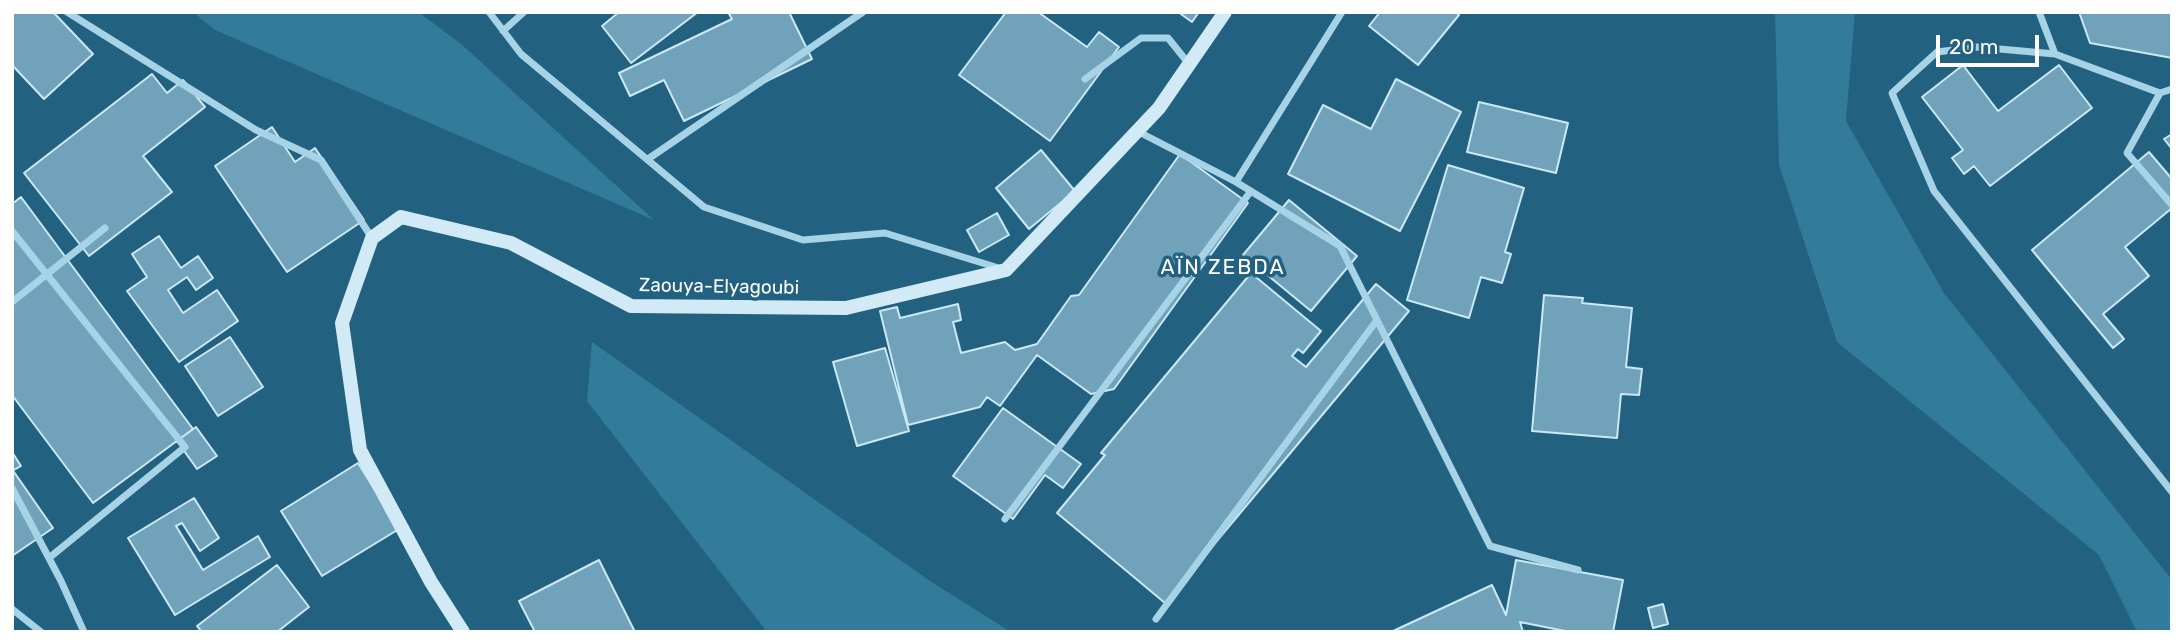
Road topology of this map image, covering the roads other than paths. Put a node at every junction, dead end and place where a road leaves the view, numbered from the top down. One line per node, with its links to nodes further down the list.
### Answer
1 (67, 12): 21 (street)
2 (489, 12): 8 (street)
3 (524, 12): 8 (street)
4 (863, 12): 15 (street)
5 (1225, 12): 10 (street)
6 (1342, 12): 16 (street)
7 (2039, 12): 9 (street)
8 (503, 30): 15 (street)
9 (2055, 54): 13 (street); 27 (street)
10 (1189, 64): 11 (street); 14 (street)
11 (1085, 79)
12 (2172, 89): 13 (street)
13 (2160, 93): 18 (street)
14 (1137, 131): 16 (street); 22 (street)
15 (648, 159): 22 (street)
16 (1236, 182): 17 (street)
17 (1251, 191): 25 (street); 28 (street)
18 (2172, 205)
19 (105, 228): 23 (street)
20 (12, 231): 23 (street)
21 (372, 238): 22 (street, Zaouya-Elyagoubi); 35 (street)
22 (1006, 270)
23 (46, 274): 24 (street); 29 (street)
24 (12, 302)
25 (1377, 320): 30 (street); 32 (street)
26 (12, 488): 29 (street)
27 (2172, 492)
28 (1004, 519)
29 (49, 558): 34 (street)
30 (1578, 570)
31 (12, 609): 33 (street)
32 (1156, 619)
33 (41, 632)
34 (84, 632)
35 (463, 632)

